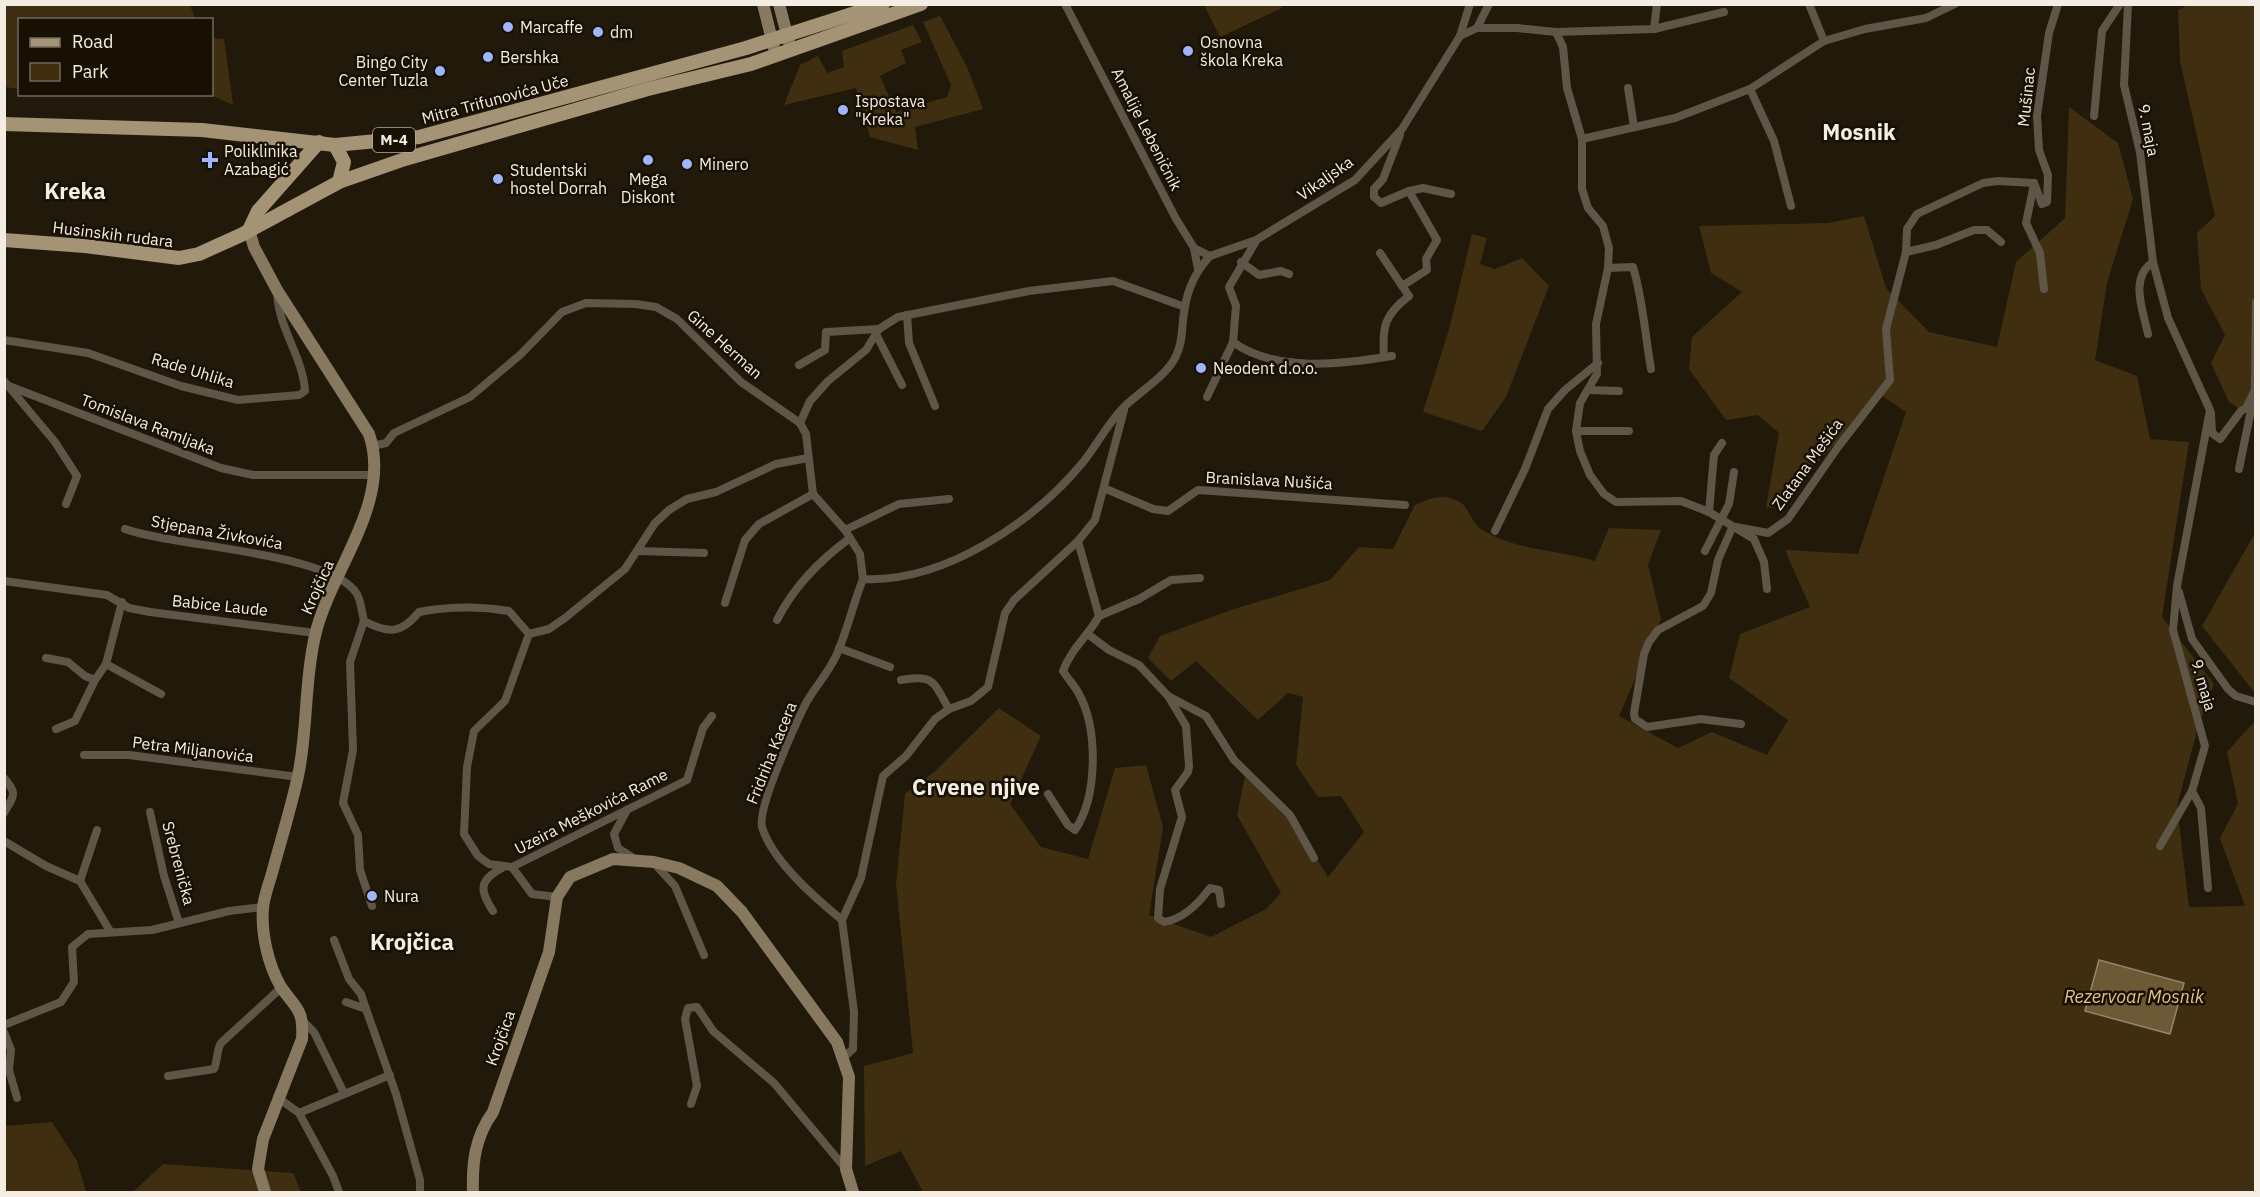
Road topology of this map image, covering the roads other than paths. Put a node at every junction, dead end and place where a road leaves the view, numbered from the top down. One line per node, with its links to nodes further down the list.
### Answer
1 (764, 4): 20 (main road)
2 (778, 4): 18 (main road)
3 (883, 4): 18 (main road, M-4)
4 (921, 4): 22 (main road, M-4)
5 (1065, 4): 42 (street, Amalije Lebeničnik)
6 (1470, 4): 19 (street, Vikaljska)
7 (1489, 4): 15 (street)
8 (1657, 4): 16 (street)
9 (1809, 4): 21 (street)
10 (1955, 4): 21 (street)
11 (2058, 4): 34 (street, Mušinac)
12 (2120, 4): 26 (street)
13 (2128, 4): 47 (street, 9. maja)
14 (1724, 12): 16 (street)
15 (1477, 28): 17 (street); 19 (street)
16 (1654, 29): 17 (street)
17 (1556, 32): 30 (street, Zlatana Mešića)
18 (787, 35): 20 (main road, M-4); 22 (main road)
19 (1460, 36): 29 (street, Vikaljska)
20 (772, 40): 23 (main road); 32 (main road, Mitra Trifunovića Uče / M-4)
21 (1824, 41): 25 (street)
22 (791, 50): 23 (main road, Mitra Trifunovića Uče / M-4)
23 (776, 56): 33 (main road, Mitra Trifunovića Uče / M-4)
24 (1628, 88): 28 (street)
25 (1750, 89): 28 (street); 37 (street)
26 (2094, 116)
27 (4, 124): 31 (main road, Mitra Trifunovića Uče / M-4)
28 (1634, 127): 30 (street)
29 (1402, 129): 35 (street, Vikaljska); 40 (street, Vikaljska)
30 (1582, 139): 48 (street, Zlatana Mešića)
31 (318, 142): 32 (main road, Mitra Trifunovića Uče / M-4); 38 (main road)
32 (335, 145): 33 (main road)
33 (339, 182): 38 (main road, Mitra Trifunovića Uče / M-4)
34 (2034, 183): 43 (street); 52 (street)
35 (1409, 190): 36 (street, Vikaljska); 51 (street)
36 (1451, 194)
37 (1791, 206)
38 (249, 230): 39 (main road, Husinskih rudara / M-4); 53 (main road, Krojčica)
39 (4, 240)
40 (1256, 240): 45 (street, Vikaljska); 46 (street, Vikaljska)
41 (2001, 242): 43 (street)
42 (1194, 248): 45 (street); 49 (street, Amalije Lebeničnik)
43 (1906, 252): 89 (street, Zlatana Mešića)
44 (1380, 253): 51 (street)
45 (1210, 256): 49 (street)
46 (1241, 262): 50 (street); 60 (street, Vikaljska)
47 (2153, 262): 58 (street); 72 (street, 9. maja)
48 (1608, 268): 61 (street, Zlatana Mešića); 63 (street)
49 (1198, 269): 55 (street)
50 (1289, 274)
51 (1402, 286): 60 (street)
52 (2044, 289)
53 (277, 290): 59 (street, Rade Uhlika); 77 (main road, Krojčica)
54 (2256, 302): 67 (street)
55 (1185, 307): 56 (street); 71 (street)
56 (907, 315): 57 (street); 70 (street)
57 (878, 332): 62 (street); 65 (street); 73 (street)
58 (2148, 334)
59 (4, 340)
60 (1233, 342): 69 (street, Vikaljska)
61 (1598, 363): 66 (street, Zlatana Mešića); 91 (street)
62 (799, 365)
63 (1651, 369)
64 (7, 383): 81 (street, Tomislava Ramljaka); 85 (street, Tomislava Ramljaka)
65 (902, 385)
66 (1588, 390): 68 (street); 74 (street, Zlatana Mešića)
67 (2254, 390): 72 (street, 9. maja); 79 (street)
68 (1619, 391)
69 (1207, 398)
70 (935, 406)
71 (1125, 406): 82 (street); 99 (street)
72 (2210, 410): 101 (street, 9. maja)
73 (800, 423): 77 (street, Gine Herman); 78 (street)
74 (1576, 431): 75 (street); 87 (street, Zlatana Mešića)
75 (1629, 431)
76 (1722, 442): 87 (street)
77 (373, 446): 81 (main road, Krojčica)
78 (808, 458): 83 (street); 94 (street)
79 (2239, 469)
80 (1734, 472): 88 (street)
81 (374, 475): 97 (main road, Krojčica)
82 (1106, 489): 86 (street, Branislava Nušića); 93 (street)
83 (813, 495): 92 (street); 104 (street)
84 (949, 499): 92 (street)
85 (66, 504)
86 (1405, 505)
87 (1709, 512): 88 (street, Zlatana Mešića)
88 (1720, 521): 89 (street, Zlatana Mešića); 95 (street)
89 (1732, 528): 102 (street, Zlatana Mešića); 122 (street)
90 (125, 529): 97 (street, Stjepana Živkovića)
91 (1495, 531)
92 (847, 534): 99 (street); 106 (street)
93 (1078, 541): 105 (street); 120 (street)
94 (639, 551): 96 (street); 109 (street)
95 (1705, 551)
96 (704, 553)
97 (339, 578): 107 (street); 108 (main road, Krojčica)
98 (1200, 578): 105 (street)
99 (863, 579): 111 (street, Fridriha Kacera)
100 (4, 580): 103 (street, Babice Laude)
101 (2177, 586): 119 (street, 9. maja); 127 (street, 9. maja)
102 (1767, 589)
103 (122, 602): 108 (street, Babice Laude); 113 (street)
104 (725, 603)
105 (1099, 616): 110 (street)
106 (777, 620)
107 (364, 621): 109 (street); 144 (street)
108 (315, 633): 125 (main road, Krojčica)
109 (530, 634): 139 (street, Uzeira Meškovića Rame)
110 (1089, 635): 118 (street); 128 (street)
111 (839, 648): 114 (street); 147 (street, Fridriha Kacera)
112 (46, 658): 115 (street)
113 (106, 664): 115 (street); 117 (street)
114 (890, 667)
115 (95, 680): 123 (street)
116 (901, 680): 120 (street)
117 (161, 694)
118 (1168, 696): 135 (street); 143 (street)
119 (2256, 702)
120 (949, 709): 147 (street)
121 (712, 716): 129 (street, Uzeira Meškovića Rame)
122 (1741, 724)
123 (56, 729)
124 (84, 756): 125 (street, Petra Miljanovića)
125 (298, 777): 145 (main road, Krojčica)
126 (4, 778): 131 (street)
127 (2192, 791): 134 (street, 9. maja); 141 (street)
128 (1048, 794)
129 (628, 809): 136 (street); 138 (street, Uzeira Meškovića Rame)
130 (150, 812): 148 (street, Srebrenička)
131 (4, 813)
132 (97, 830): 140 (street)
133 (4, 841): 140 (street)
134 (2160, 846)
135 (1314, 858)
136 (636, 859): 137 (main road); 142 (main road)
137 (654, 862): 151 (street); 158 (main road)
138 (512, 867): 139 (street, Uzeira Meškovića Rame); 142 (street, Uzeira Meškovića Rame)
139 (502, 868): 146 (street)
140 (80, 881): 149 (street)
141 (2208, 888)
142 (556, 897): 170 (main road, Krojčica)
143 (1221, 904)
144 (372, 906)
145 (263, 907): 148 (street, Srebrenička); 152 (main road, Krojčica)
146 (493, 911)
147 (842, 920): 158 (street)
148 (179, 922): 149 (street, Srebrenička)
149 (110, 931): 156 (street, Srebrenička)
150 (334, 940): 154 (street)
151 (704, 955)
152 (282, 987): 155 (main road, Krojčica); 160 (street)
153 (346, 1002): 154 (street)
154 (366, 1009): 159 (street)
155 (303, 1021): 161 (street); 162 (main road)
156 (4, 1025)
157 (4, 1032): 163 (street)
158 (843, 1058): 166 (main road)
159 (390, 1075): 161 (street); 169 (street)
160 (168, 1076)
161 (344, 1093): 165 (street)
162 (277, 1097): 165 (street); 167 (main road)
163 (16, 1098)
164 (691, 1104): 166 (street)
165 (299, 1113): 168 (street)
166 (846, 1169): 171 (main road)
167 (265, 1192)
168 (339, 1192)
169 (420, 1192)
170 (473, 1192)
171 (853, 1192)

